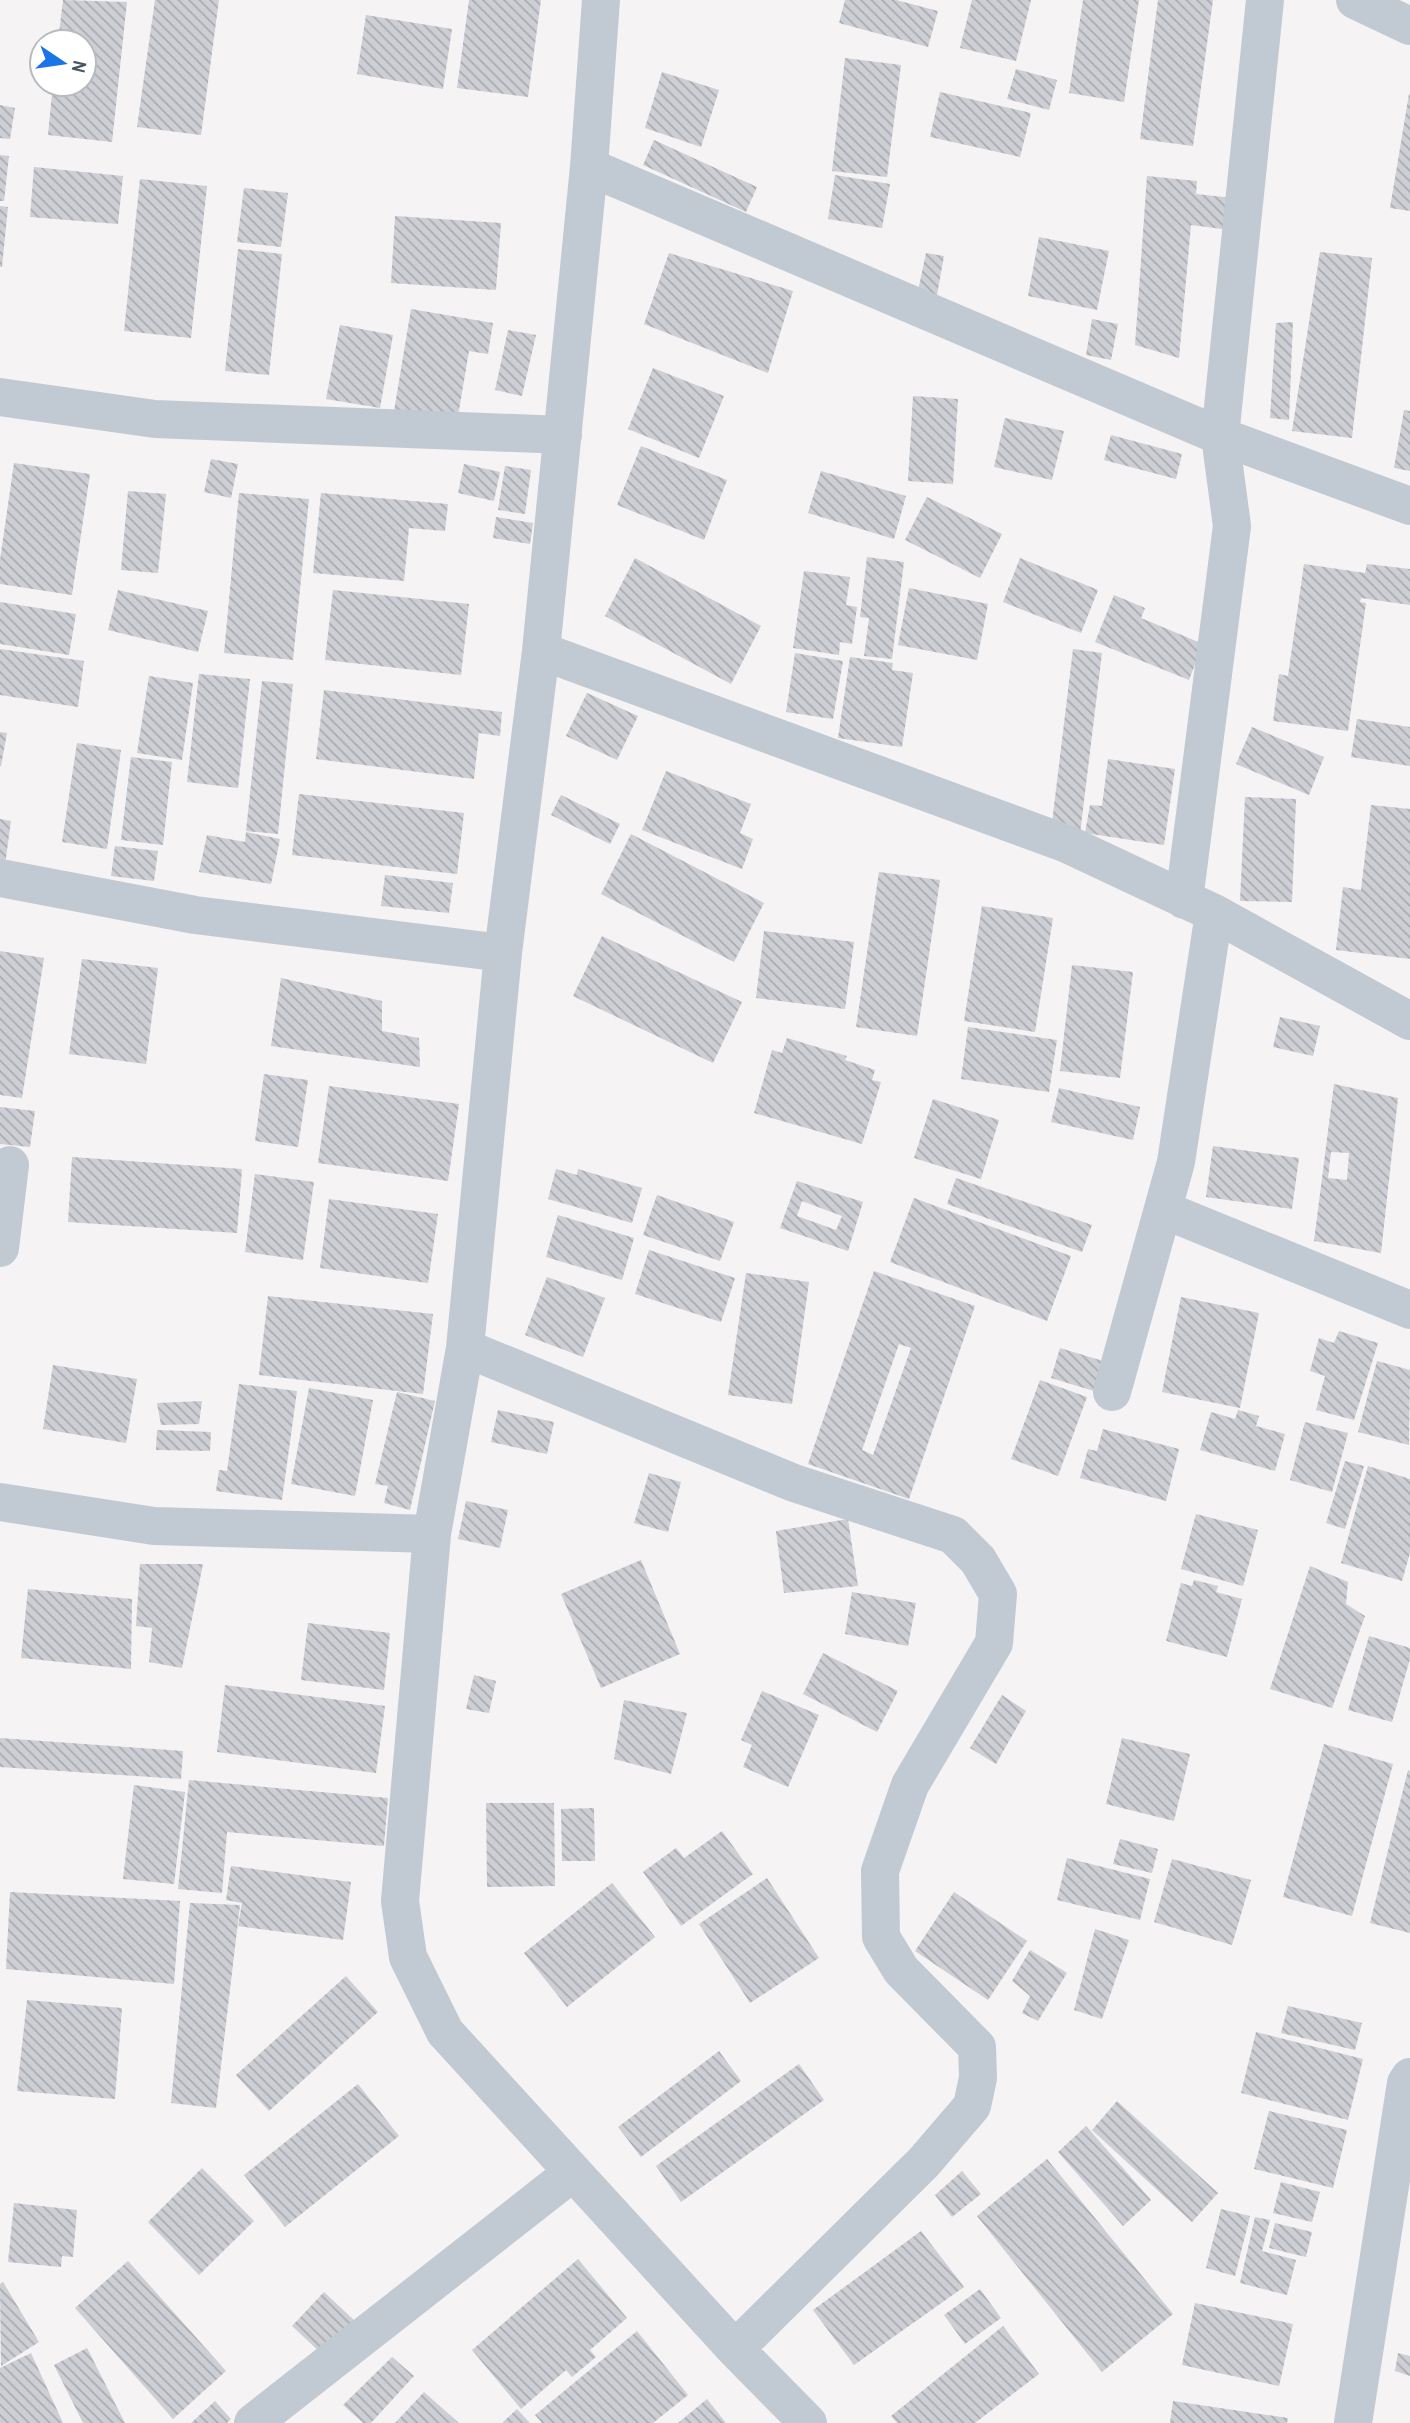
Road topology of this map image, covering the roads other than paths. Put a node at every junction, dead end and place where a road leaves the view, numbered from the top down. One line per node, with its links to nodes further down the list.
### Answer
1 (601, 0): 5 (street)
2 (1265, 0): 8 (street)
3 (1355, 0): 4 (street)
4 (1410, 26)
5 (589, 167): 7 (street); 8 (street)
6 (0, 397): 7 (street)
7 (563, 435): 10 (street)
8 (1220, 436): 9 (street); 12 (street)
9 (1410, 506)
10 (541, 651): 12 (street); 13 (street)
11 (0, 878): 13 (street)
12 (1199, 907): 14 (street); 16 (street)
13 (503, 953): 19 (street)
14 (1410, 1021)
15 (10, 1165): 17 (street)
16 (1164, 1210): 18 (street); 20 (street)
17 (0, 1248)
18 (1410, 1310)
19 (464, 1348): 22 (street); 25 (street)
20 (1112, 1392)
21 (0, 1502): 22 (street)
22 (432, 1534): 24 (street)
23 (1410, 2077): 28 (street)
24 (572, 2173): 25 (street); 26 (street)
25 (735, 2349): 27 (street)
26 (253, 2423)
27 (808, 2423)
28 (1353, 2423)

